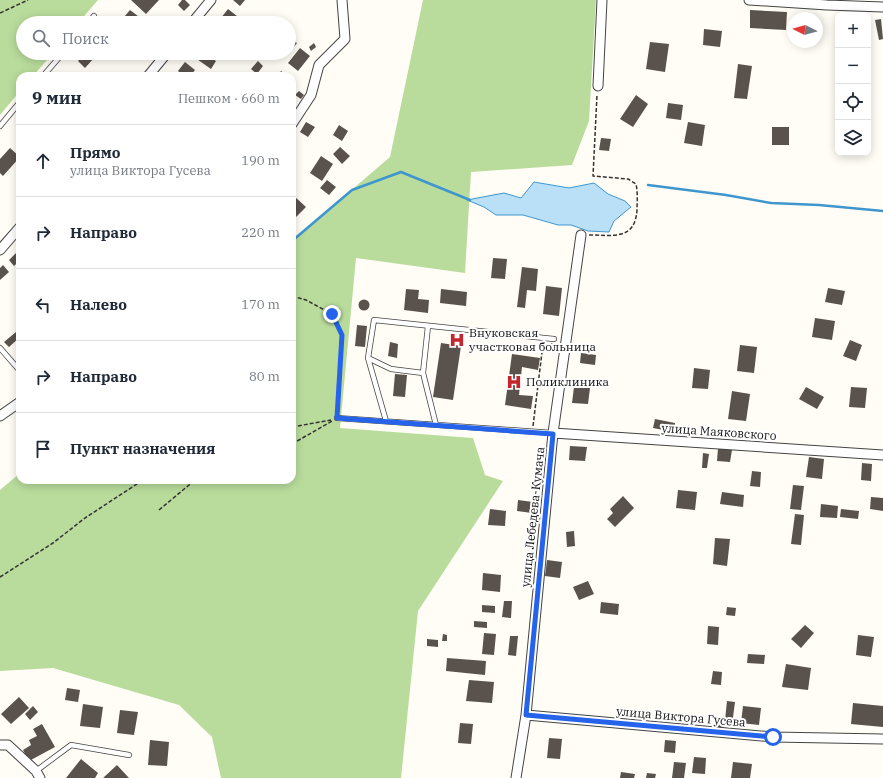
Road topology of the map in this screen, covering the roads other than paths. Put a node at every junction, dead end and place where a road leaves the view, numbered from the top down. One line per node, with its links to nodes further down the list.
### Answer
1 (211, 0): 6 (street)
2 (342, 0): 13 (street)
3 (602, 0): 11 (street)
4 (750, 0): 5 (street)
5 (883, 7)
6 (198, 16)
7 (57, 60): 9 (lane)
8 (161, 60): 10 (street)
9 (46, 72)
10 (151, 72)
11 (598, 86)
12 (16, 107): 14 (lane)
13 (296, 118)
14 (0, 126)
15 (16, 232): 17 (street)
16 (581, 235): 29 (street, улица Лебедева-Кумача)
17 (0, 250)
18 (428, 326): 19 (lane); 21 (lane); 23 (lane)
19 (554, 339)
20 (0, 348): 22 (lane)
21 (368, 358): 23 (lane); 27 (lane)
22 (16, 366)
23 (423, 373): 28 (lane)
24 (16, 405): 25 (street)
25 (0, 416)
26 (337, 418): 27 (lane)
27 (386, 421): 28 (lane)
28 (436, 425): 29 (lane)
29 (553, 434): 30 (street, улица Маяковского); 31 (street, улица Лебедева-Кумача)
30 (883, 455)
31 (526, 715): 32 (street, улица Виктора Гусева); 36 (street, улица Лебедева-Кумача)
32 (883, 739)
33 (0, 745): 35 (street)
34 (129, 755): 35 (lane)
35 (38, 774)
36 (516, 778)

